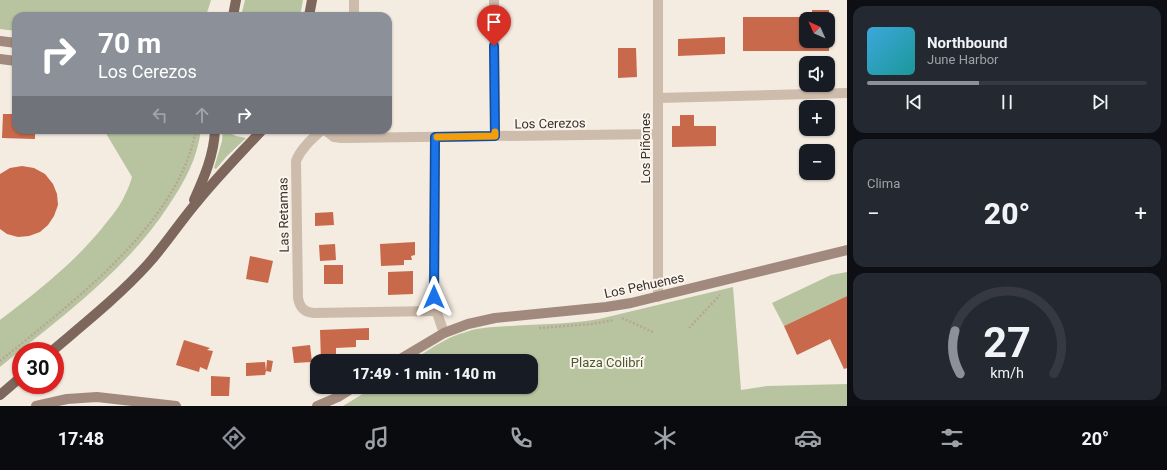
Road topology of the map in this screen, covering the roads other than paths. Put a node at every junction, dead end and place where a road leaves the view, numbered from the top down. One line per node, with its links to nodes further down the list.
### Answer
1 (236, 0): 6 (main road)
2 (312, 0): 7 (main road)
3 (354, 0): 8 (street)
4 (494, 0): 20 (street)
5 (658, 0): 14 (street, Los Piñones)
6 (234, 12)
7 (310, 12)
8 (354, 12)
9 (0, 41): 10 (street)
10 (12, 42)
11 (0, 59): 12 (street)
12 (12, 60)
13 (847, 93): 14 (street)
14 (658, 98): 19 (street, Los Piñones)
15 (215, 134): 22 (main road)
16 (258, 134): 22 (main road)
17 (319, 134): 25 (street, Las Retamas)
18 (330, 134): 21 (street, Los Cerezos)
19 (658, 134): 20 (street, Los Cerezos); 24 (street, Los Piñones)
20 (495, 136): 21 (street, Los Cerezos)
21 (435, 137): 25 (street)
22 (186, 215): 27 (main road)
23 (847, 250): 24 (street, Los Pehuenes)
24 (658, 297): 26 (street, Los Pehuenes)
25 (436, 311): 26 (street)
26 (444, 333): 28 (street, Los Pehuenes)
27 (63, 342)
28 (408, 354)
29 (12, 385): 31 (main road)
30 (343, 394): 34 (street)
31 (0, 395)
32 (36, 406): 33 (street)
33 (176, 406)
34 (317, 406)

